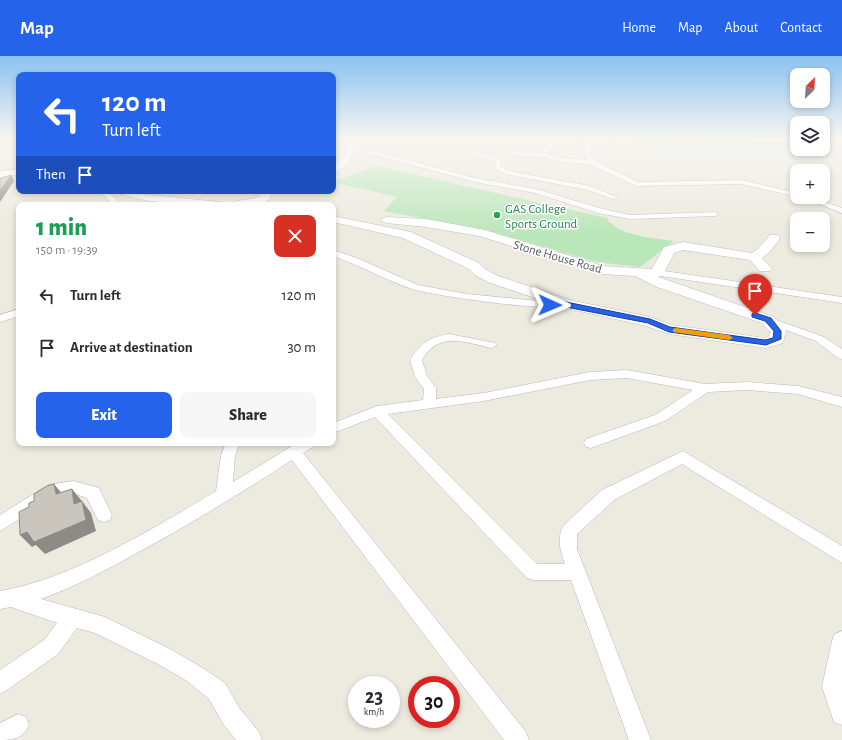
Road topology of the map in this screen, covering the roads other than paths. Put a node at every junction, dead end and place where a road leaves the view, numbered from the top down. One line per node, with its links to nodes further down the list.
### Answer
1 (441, 171): 16 (street)
2 (503, 171): 10 (street)
3 (609, 171): 6 (street)
4 (16, 172): 5 (street)
5 (0, 174)
6 (790, 192)
7 (106, 194): 11 (street)
8 (131, 194): 12 (street)
9 (266, 194): 13 (street)
10 (613, 197)
11 (115, 202)
12 (190, 202)
13 (258, 202)
14 (824, 204): 15 (street)
15 (842, 211)
16 (715, 214)
17 (336, 219): 23 (street, Stone House Road)
18 (336, 220): 26 (street)
19 (774, 238): 21 (street)
20 (336, 254): 26 (street)
21 (754, 257): 22 (street); 24 (street)
22 (765, 268)
23 (640, 273): 24 (street, Stone House Road); 29 (street)
24 (657, 273): 25 (street)
25 (842, 300)
26 (566, 304): 29 (street)
27 (16, 313): 28 (street)
28 (0, 318)
29 (768, 320): 31 (street)
30 (491, 345): 34 (street)
31 (842, 355)
32 (705, 388): 33 (street); 34 (street); 37 (street)
33 (842, 402)
34 (429, 404): 35 (street)
35 (377, 411): 36 (street); 44 (street)
36 (336, 427)
37 (591, 443)
38 (232, 446): 40 (street)
39 (301, 448): 40 (street); 51 (street)
40 (224, 494): 45 (street)
41 (104, 515): 42 (street)
42 (0, 524)
43 (842, 555): 44 (street)
44 (578, 572): 52 (street)
45 (6, 600): 46 (street)
46 (73, 617): 48 (street); 50 (street)
47 (842, 641): 49 (street)
48 (0, 684)
49 (842, 714)
50 (251, 740)
51 (518, 740)
52 (640, 740)

